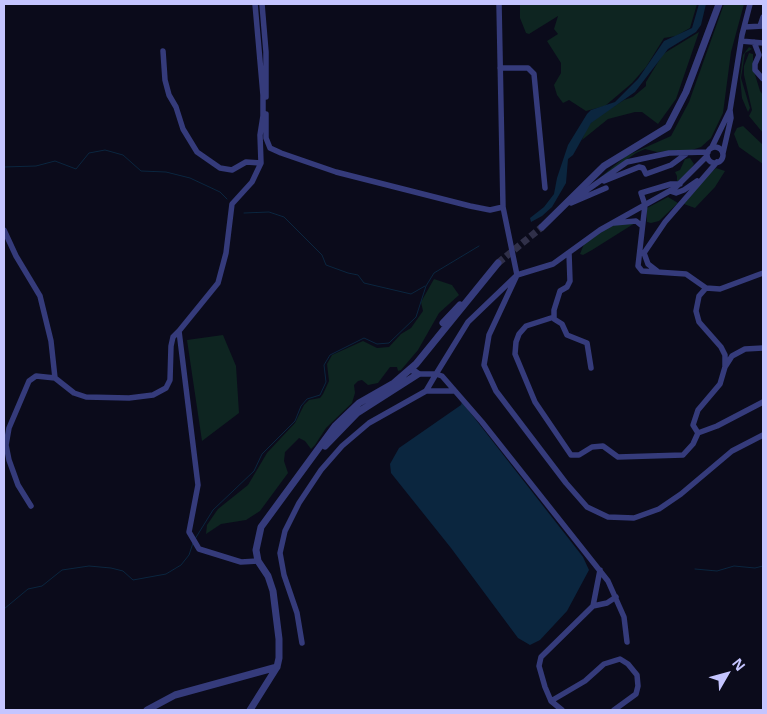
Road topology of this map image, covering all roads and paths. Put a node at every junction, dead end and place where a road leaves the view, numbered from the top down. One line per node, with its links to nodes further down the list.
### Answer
1 (255, 4): 20 (street)
2 (262, 4): 30 (street)
3 (499, 4): 13 (street)
4 (718, 4): 29 (street)
5 (750, 4): 7 (street)
6 (763, 17): 8 (street)
7 (745, 26): 8 (street); 9 (street)
8 (762, 26)
9 (741, 41): 10 (street); 15 (street)
10 (754, 42): 11 (street); 14 (street)
11 (763, 44)
12 (163, 51): 20 (street)
13 (500, 68): 23 (street); 30 (street)
14 (763, 78)
15 (730, 110): 16 (street); 17 (street)
16 (709, 152): 17 (street); 18 (street); 19 (street); 26 (street)
17 (723, 153): 19 (street)
18 (686, 154): 22 (street); 22 (street)
19 (717, 162): 21 (street)
20 (261, 163): 42 (street)
21 (711, 169): 26 (street); 37 (street)
22 (601, 181): 29 (street)
23 (545, 188)
24 (606, 188): 29 (street)
25 (657, 188): 26 (street); 27 (street); 28 (street)
26 (669, 188): 27 (street)
27 (660, 196): 28 (street)
28 (645, 204): 31 (street); 32 (street)
29 (564, 205): 33 (street)
30 (504, 207): 39 (street)
31 (613, 222): 32 (street); 35 (street)
32 (642, 226): 37 (street)
33 (542, 227)
34 (4, 230): 49 (street)
35 (569, 252): 39 (street); 41 (street)
36 (498, 263): 46 (street)
37 (657, 271): 40 (street)
38 (763, 273): 40 (street)
39 (517, 275): 48 (street); 54 (street)
40 (706, 288): 44 (street)
41 (554, 317): 45 (street); 53 (street)
42 (180, 331): 49 (street); 57 (street)
43 (763, 348): 44 (street)
44 (725, 367): 53 (street)
45 (591, 368)
46 (411, 369): 47 (street); 55 (street)
47 (418, 374): 48 (street); 55 (street)
48 (436, 374): 50 (street); 51 (street)
49 (55, 378): 56 (street)
50 (426, 391): 51 (street); 62 (street)
51 (453, 391): 58 (street)
52 (763, 402): 53 (street)
53 (698, 432)
54 (763, 435)
55 (318, 451): 57 (street)
56 (31, 506)
57 (258, 561): 63 (street)
58 (600, 570): 59 (street); 60 (street)
59 (616, 597): 60 (street); 61 (street)
60 (593, 606): 64 (street)
61 (627, 642)
62 (302, 643)
63 (277, 667): 65 (street); 66 (street)
64 (552, 701): 67 (street); 68 (street)
65 (147, 710)
66 (250, 710)
67 (562, 710)
68 (614, 710)

